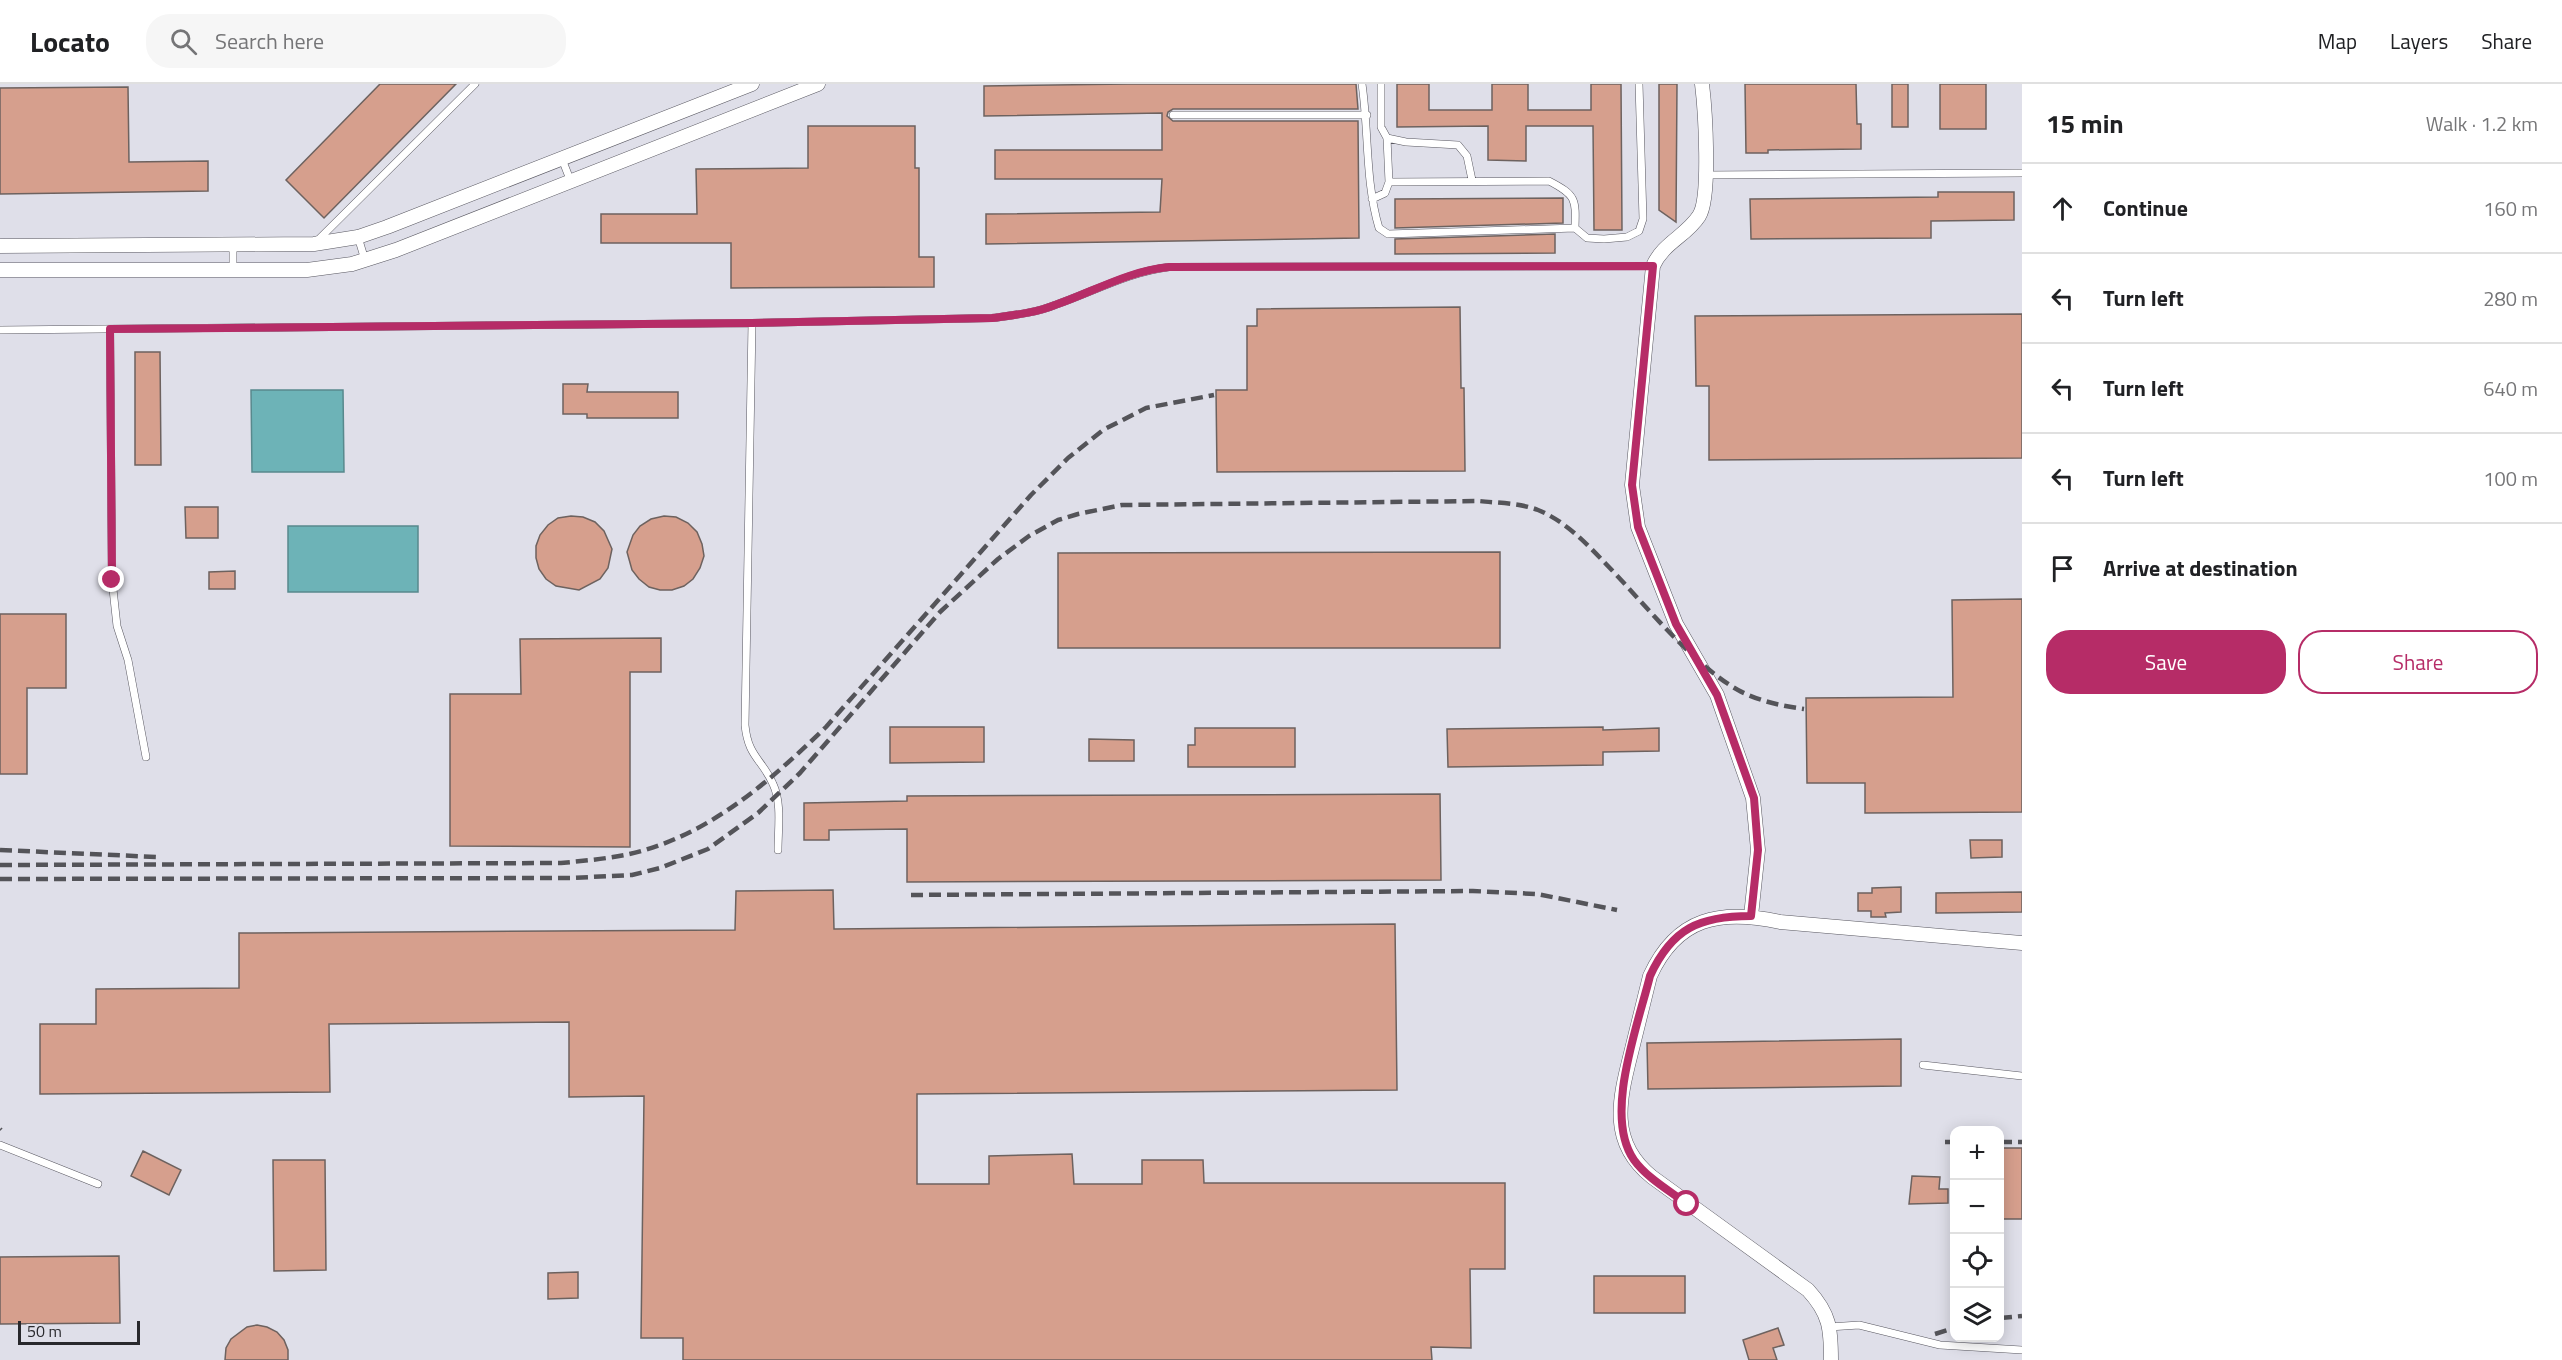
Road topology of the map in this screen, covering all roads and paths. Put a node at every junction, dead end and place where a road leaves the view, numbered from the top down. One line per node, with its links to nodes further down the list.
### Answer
1 (475, 84): 20 (lane)
2 (752, 84): 11 (street)
3 (818, 84): 15 (street)
4 (1362, 84): 9 (lane)
5 (1381, 84): 10 (lane)
6 (1639, 84): 18 (lane)
7 (1702, 84): 13 (street)
8 (1173, 115): 9 (lane)
9 (1367, 115): 17 (lane)
10 (1387, 138): 14 (lane); 16 (lane)
11 (562, 159): 15 (lane); 19 (street)
12 (2022, 173): 13 (lane)
13 (1705, 175): 24 (street)
14 (1472, 180): 16 (lane); 18 (lane)
15 (571, 182): 23 (street)
16 (1389, 182): 17 (lane)
17 (1372, 199): 18 (lane)
18 (1575, 228)
19 (358, 237): 20 (street); 23 (lane)
20 (314, 244): 22 (street)
21 (0, 246): 22 (street)
22 (233, 246): 26 (lane)
23 (365, 260): 26 (street)
24 (1653, 266): 27 (lane); 32 (street)
25 (0, 270): 26 (street)
26 (233, 270)
27 (752, 323): 28 (lane); 31 (lane)
28 (110, 329): 29 (lane); 30 (lane)
29 (0, 330)
30 (146, 757)
31 (778, 850)
32 (1751, 916): 33 (street); 38 (street)
33 (2022, 943)
34 (1923, 1065): 35 (lane)
35 (2022, 1076)
36 (0, 1144): 37 (lane)
37 (98, 1184)
38 (1829, 1327): 39 (lane); 40 (street)
39 (2022, 1350)
40 (1831, 1360)

